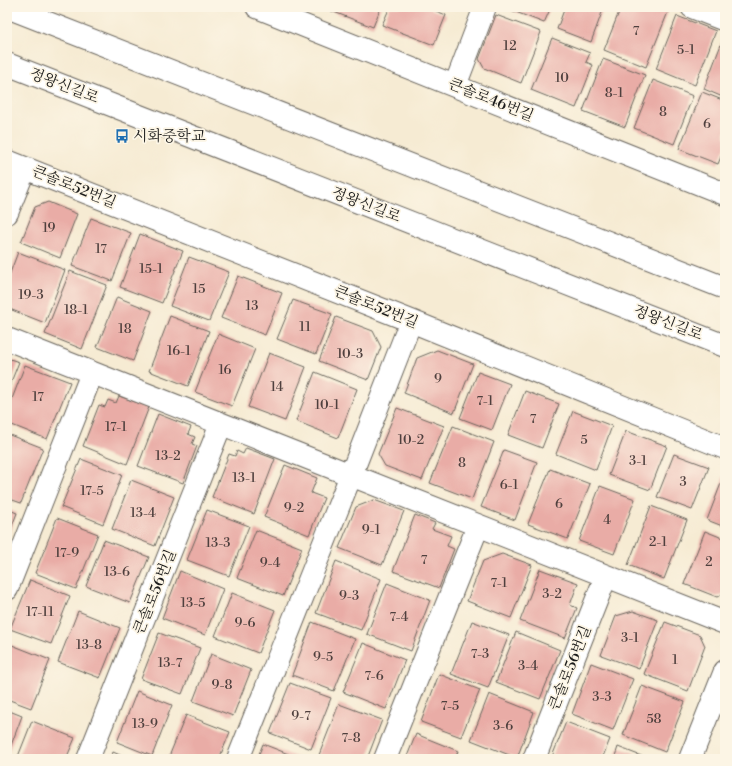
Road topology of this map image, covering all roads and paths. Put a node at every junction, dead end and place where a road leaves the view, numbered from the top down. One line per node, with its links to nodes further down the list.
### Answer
1 (7, 7): 11 (street)
2 (257, 7): 7 (street, 큰솔로46번길)
3 (485, 7): 7 (street)
4 (692, 7): 5 (street)
5 (725, 20)
6 (7, 64): 14 (street, 정왕신길로)
7 (455, 86): 9 (street, 큰솔로46번길)
8 (16, 164): 10 (street, 큰솔로52번길); 12 (street, 큰솔로52번길)
9 (725, 194)
10 (7, 213)
11 (725, 288)
12 (411, 321): 17 (street, 큰솔로52번길); 18 (street)
13 (7, 340): 15 (street)
14 (725, 346)
15 (92, 373): 16 (street); 21 (street)
16 (221, 424): 18 (street); 24 (street, 큰솔로56번길)
17 (725, 448)
18 (351, 475): 19 (street); 25 (street)
19 (478, 526): 20 (street); 26 (street)
20 (606, 576): 22 (street); 27 (street, 큰솔로56번길)
21 (7, 589)
22 (725, 623)
23 (725, 671): 28 (street)
24 (88, 759)
25 (238, 759)
26 (385, 759)
27 (534, 759)
28 (690, 759)

